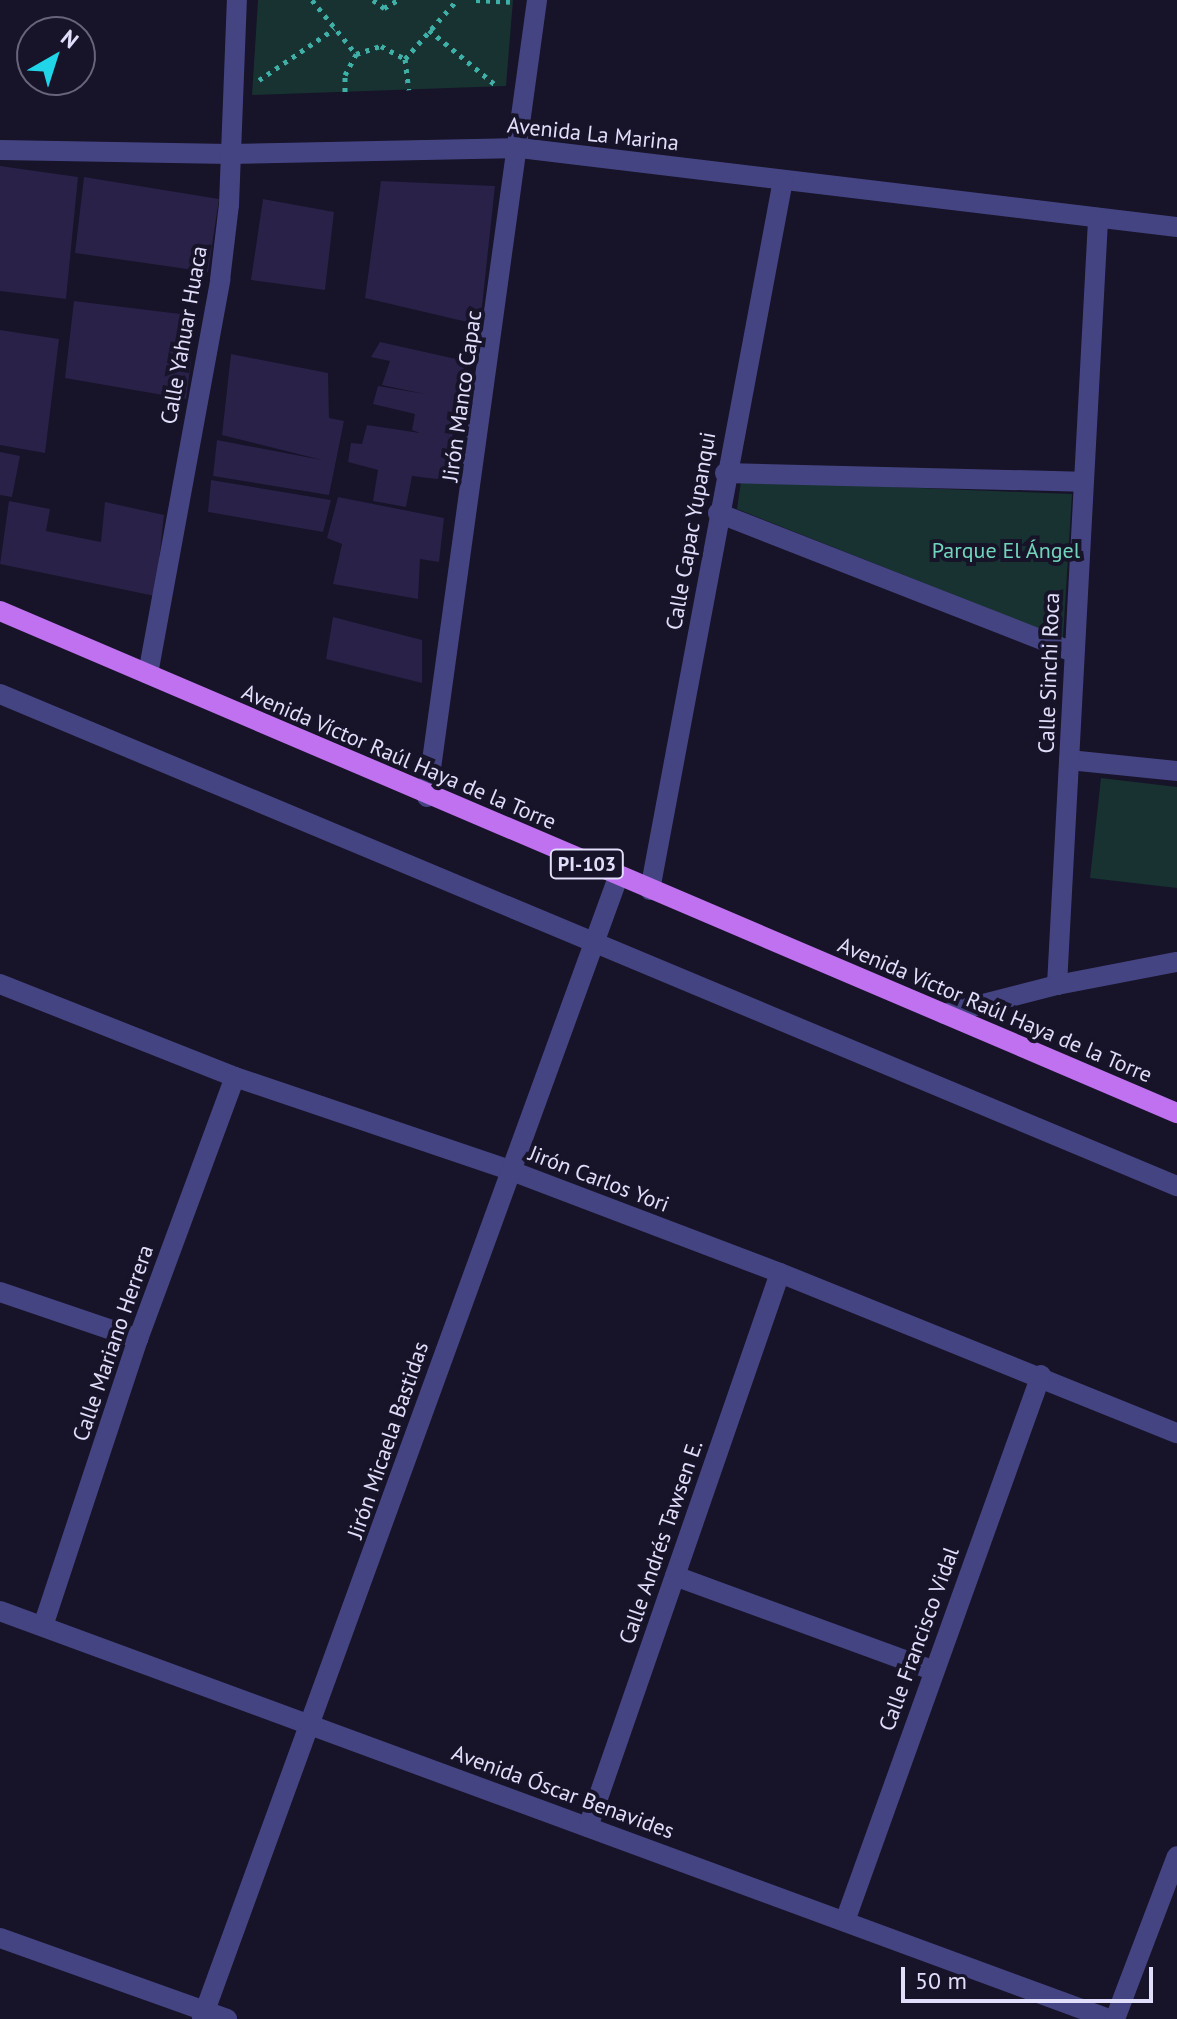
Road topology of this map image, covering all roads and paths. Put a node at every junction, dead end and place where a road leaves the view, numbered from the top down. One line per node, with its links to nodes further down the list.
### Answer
1 (237, 0): 19 (street, Calle Yahuar Huaca)
2 (312, 0): 9 (path)
3 (373, 0): 4 (path)
4 (398, 0)
5 (457, 0): 10 (path)
6 (476, 0): 8 (path)
7 (537, 0): 17 (street, Jirón Manco Capac)
8 (513, 3)
9 (334, 29): 11 (path); 13 (path)
10 (429, 30): 12 (path); 14 (path)
11 (356, 54): 12 (path); 16 (path)
12 (405, 59): 15 (path)
13 (252, 84)
14 (497, 86)
15 (409, 90)
16 (345, 92)
17 (520, 148): 19 (street, Avenida La Marina); 20 (street, Avenida La Marina); 32 (street, Jirón Manco Capac)
18 (0, 150): 19 (street, Avenida La Marina)
19 (230, 154): 28 (street, Calle Yahuar Huaca)
20 (783, 180): 21 (street, Avenida La Marina); 23 (street, Calle Capac Yupanqui)
21 (1098, 220): 22 (street, Avenida La Marina); 24 (street, Calle Sinchi Roca)
22 (1177, 227)
23 (725, 473): 24 (street); 25 (street, Calle Capac Yupanqui)
24 (1081, 482): 27 (street, Calle Sinchi Roca)
25 (718, 513): 27 (street); 34 (street, Calle Capac Yupanqui)
26 (0, 611): 28 (main road, Avenida Víctor Raúl Haya de la Torre / PI-103)
27 (1073, 652): 30 (street, Calle Sinchi Roca)
28 (148, 674): 32 (main road, Avenida Víctor Raúl Haya de la Torre / PI-103)
29 (0, 694): 35 (street)
30 (1069, 760): 31 (street); 38 (street, Calle Sinchi Roca)
31 (1177, 771)
32 (427, 797): 33 (main road, Avenida Víctor Raúl Haya de la Torre / PI-103)
33 (618, 877): 34 (main road, Avenida Víctor Raúl Haya de la Torre / PI-103); 35 (street, Jirón Micaela Bastidas)
34 (650, 890): 39 (main road, Avenida Víctor Raúl Haya de la Torre / PI-103)
35 (592, 945): 42 (street, Jirón Micaela Bastidas); 43 (street)
36 (1177, 962): 38 (street)
37 (0, 984): 40 (street, Jirón Carlos Yori)
38 (1057, 985): 39 (street)
39 (944, 1014): 41 (main road, Avenida Víctor Raúl Haya de la Torre / PI-103)
40 (235, 1077): 42 (street, Jirón Carlos Yori); 46 (street, Calle Mariano Herrera)
41 (1177, 1113)
42 (509, 1170): 44 (street, Jirón Carlos Yori); 53 (street, Jirón Micaela Bastidas)
43 (1177, 1186)
44 (780, 1273): 47 (street, Jirón Carlos Yori); 49 (street, Calle Andrés Tawsen E.)
45 (0, 1292): 46 (street)
46 (138, 1339): 51 (street, Calle Mariano Herrera)
47 (1041, 1375): 48 (street, Jirón Carlos Yori); 52 (street, Calle Francisco Vidal)
48 (1177, 1433)
49 (675, 1576): 52 (street); 54 (street, Calle Andrés Tawsen E.)
50 (0, 1611): 51 (street, Avenida Óscar Benavides)
51 (43, 1626): 53 (street, Avenida Óscar Benavides)
52 (932, 1670): 56 (street, Calle Francisco Vidal)
53 (313, 1726): 54 (street, Avenida Óscar Benavides); 58 (street, Jirón Micaela Bastidas)
54 (588, 1827): 56 (street, Avenida Óscar Benavides)
55 (1177, 1856): 60 (street)
56 (845, 1921): 60 (street, Avenida Óscar Benavides)
57 (0, 1938): 58 (street)
58 (204, 2015): 59 (street)
59 (227, 2019)
60 (1112, 2019)

